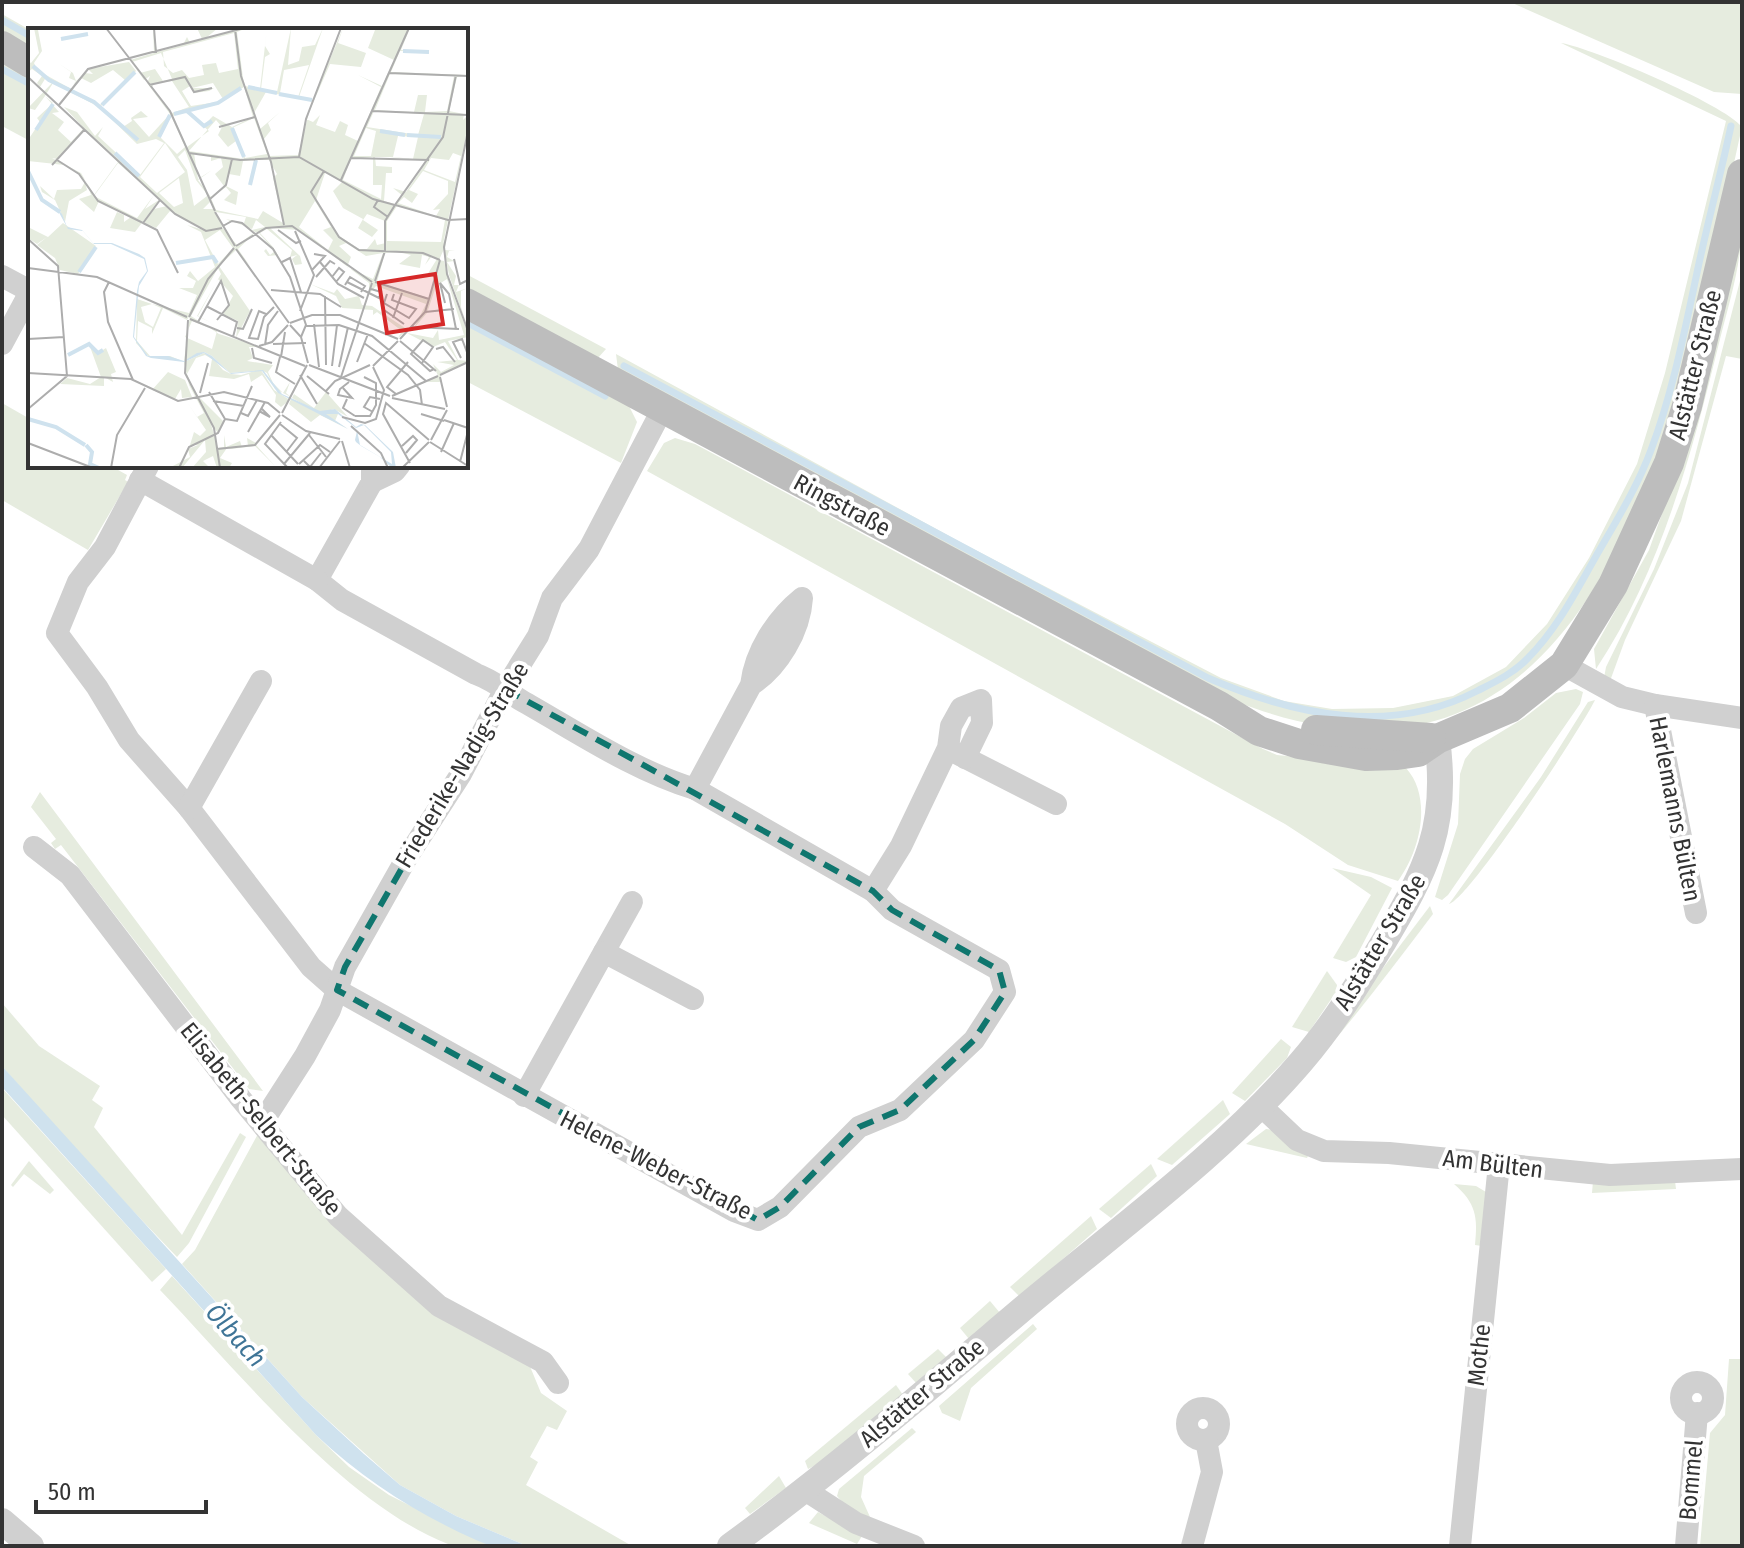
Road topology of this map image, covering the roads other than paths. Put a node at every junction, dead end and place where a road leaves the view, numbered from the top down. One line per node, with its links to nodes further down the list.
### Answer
1 (1742, 174): 12 (main road, Alstätter Straße)
2 (2, 276): 3 (street)
3 (28, 291)
4 (28, 296): 6 (street)
5 (468, 304): 7 (main road, Ringstraße)
6 (2, 344)
7 (663, 408): 15 (street, Friederike-Nadig-Straße); 18 (main road, Ringstraße)
8 (397, 468): 10 (street)
9 (144, 473): 11 (street, Helene-Weber-Straße); 21 (street, Helene-Weber-Straße)
10 (372, 474): 11 (street)
11 (317, 580): 15 (street, Helene-Weber-Straße)
12 (1564, 665): 16 (street, Harlemanns Bülten); 18 (main road, Alstätter Straße)
13 (261, 681): 21 (street)
14 (751, 685): 19 (street)
15 (505, 689): 19 (street, Helene-Weber-Straße); 27 (street, Friederike-Nadig-Straße)
16 (1655, 705): 17 (street, Harlemanns Bülten); 25 (street, Harlemanns Bülten)
17 (1742, 718)
18 (1437, 739): 30 (street, Alstätter Straße)
19 (695, 789): 23 (street, Helene-Weber-Straße)
20 (1056, 804): 23 (street)
21 (189, 808): 27 (street, Helene-Weber-Straße)
22 (34, 847): 31 (street, Elisabeth-Selbert-Straße)
23 (873, 891): 29 (street, Helene-Weber-Straße)
24 (632, 902): 26 (street)
25 (1696, 913)
26 (604, 952): 28 (street); 29 (street)
27 (337, 990): 29 (street, Helene-Weber-Straße); 31 (street, Friederike-Nadig-Straße)
28 (693, 999)
29 (524, 1096)
30 (1261, 1106): 32 (street, Am Bülten); 37 (street, Alstätter Straße)
31 (262, 1123): 34 (street, Elisabeth-Selbert-Straße)
32 (1499, 1164): 33 (street, Am Bülten); 43 (street, Mothe)
33 (1742, 1169)
34 (558, 1383)
35 (1697, 1413): 44 (street, Bommel)
36 (1206, 1440): 42 (street)
37 (805, 1490): 40 (street, Alstätter Straße); 41 (street)
38 (2, 1521): 39 (street)
39 (31, 1546)
40 (730, 1546)
41 (914, 1546)
42 (1192, 1546)
43 (1460, 1546)
44 (1686, 1546)

